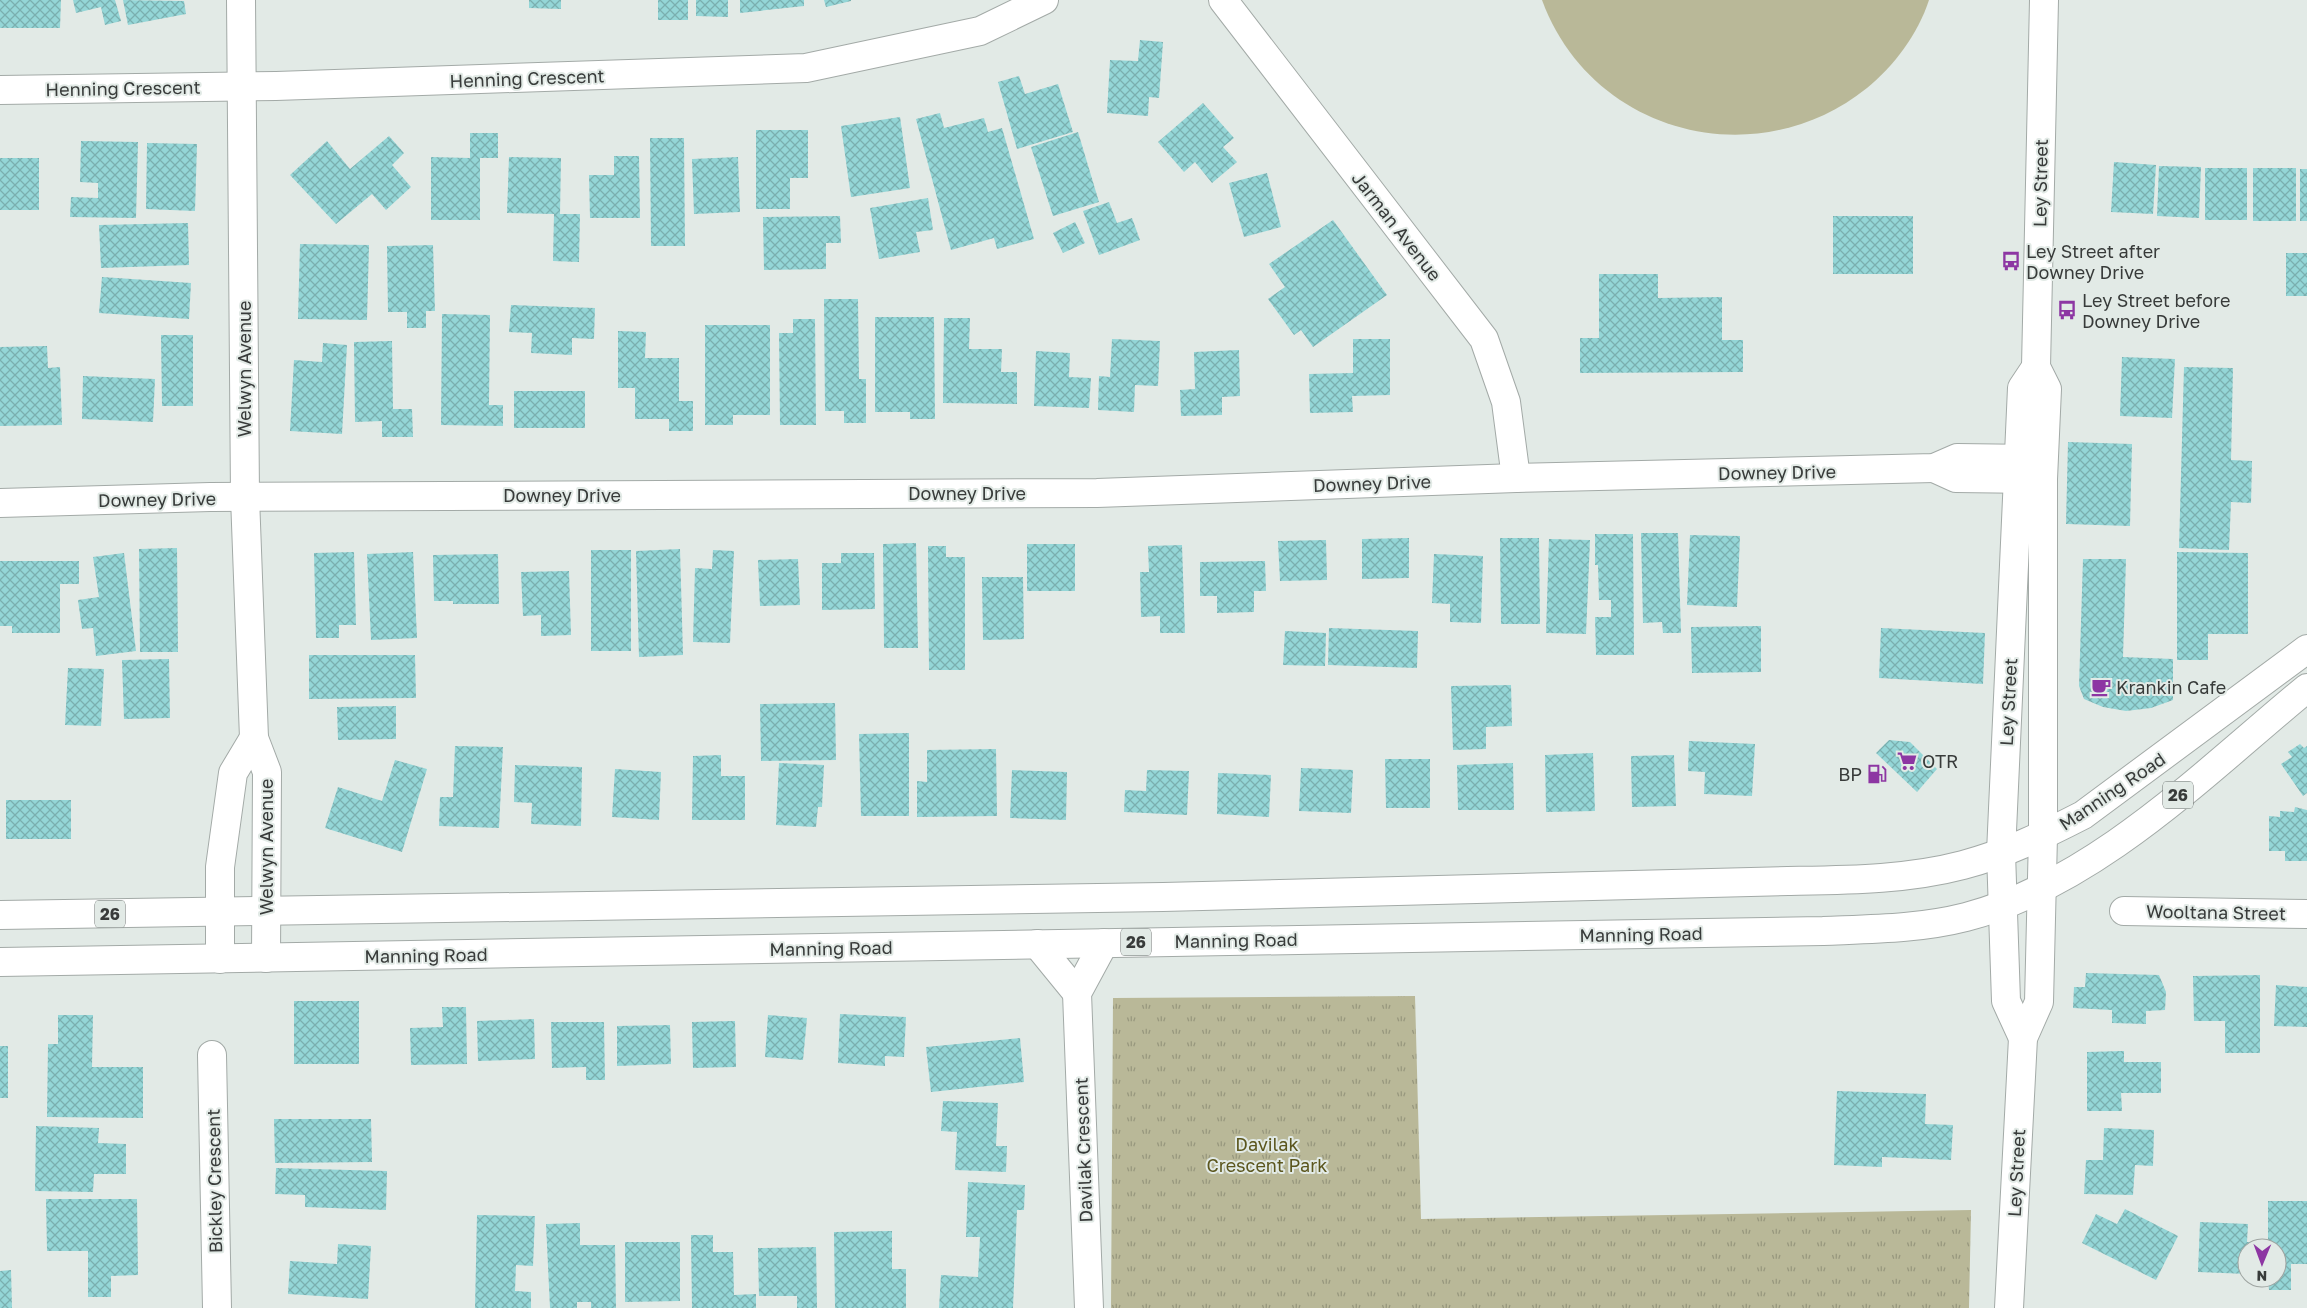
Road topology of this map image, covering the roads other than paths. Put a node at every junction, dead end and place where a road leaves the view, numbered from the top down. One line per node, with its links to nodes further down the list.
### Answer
1 (241, 0): 5 (street, Welwyn Avenue)
2 (1044, 0): 5 (street, Henning Crescent)
3 (1223, 0): 8 (street, Jarman Avenue)
4 (2044, 0): 7 (street, Ley Street)
5 (243, 87): 6 (street, Henning Crescent); 9 (street, Welwyn Avenue)
6 (0, 90)
7 (2031, 469): 8 (street, Downey Drive); 14 (street, Ley Street); 15 (street, Ley Street)
8 (1516, 478): 9 (street, Downey Drive)
9 (244, 497): 10 (street, Downey Drive); 13 (street, Welwyn Avenue)
10 (0, 503)
11 (2307, 649): 14 (street, Manning Road / 26)
12 (2307, 688): 16 (street, Manning Road / 26)
13 (254, 738): 19 (street, Welwyn Avenue); 20 (street, Welwyn Avenue)
14 (2043, 836): 15 (street, Manning Road / 26); 16 (street, Ley Street)
15 (2001, 853): 17 (street, Ley Street); 19 (street, Manning Road / 26)
16 (2040, 889): 17 (street, Manning Road / 26); 29 (street, Ley Street)
17 (2003, 903): 23 (street, Manning Road / 26); 29 (street, Ley Street)
18 (2124, 911): 21 (street, Wooltana Street)
19 (266, 912): 20 (street, Manning Road / 26); 25 (street, Welwyn Avenue)
20 (220, 913): 22 (street, Manning Road / 26); 26 (street, Welwyn Avenue)
21 (2307, 914)
22 (0, 915)
23 (1104, 943): 24 (street, Manning Road / 26); 28 (street)
24 (1037, 944): 25 (street, Manning Road / 26); 28 (street)
25 (266, 958): 26 (street, Manning Road / 26)
26 (220, 959): 27 (street, Manning Road / 26)
27 (0, 962)
28 (1077, 993): 32 (street, Davilak Crescent)
29 (2022, 1038): 33 (street, Ley Street)
30 (212, 1055): 31 (street, Bickley Crescent)
31 (217, 1308)
32 (1089, 1308)
33 (2009, 1308)

